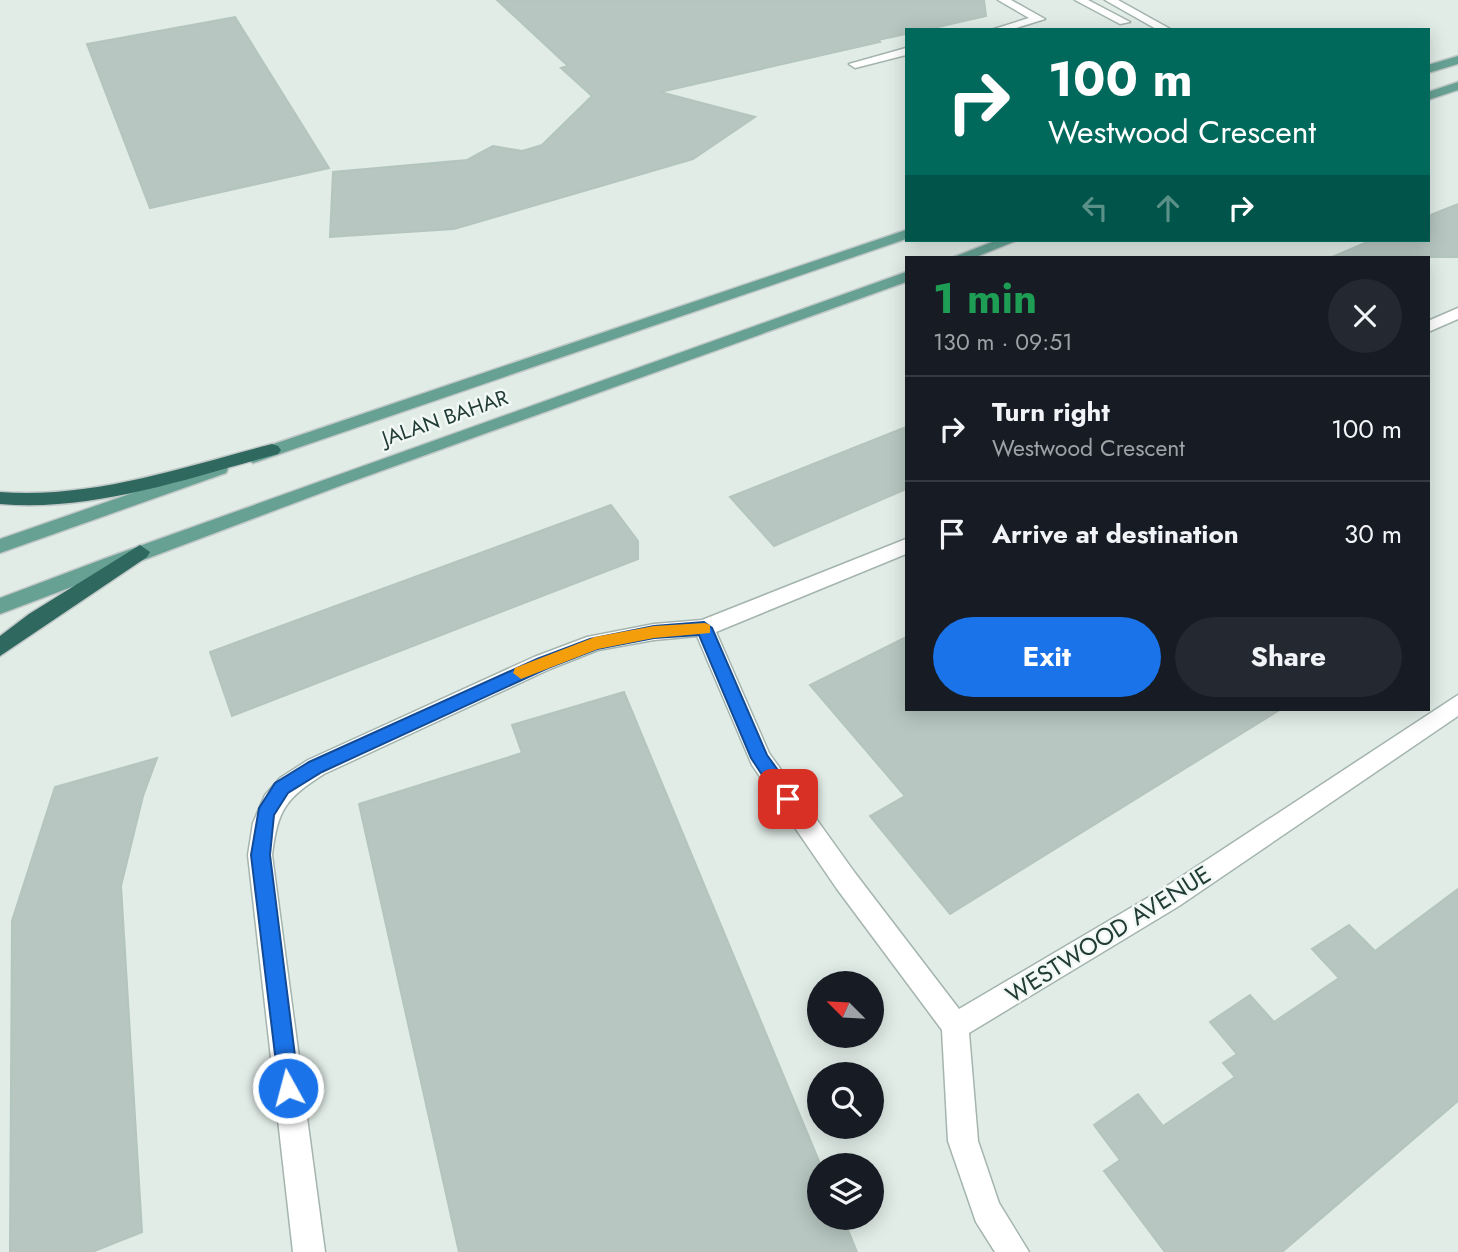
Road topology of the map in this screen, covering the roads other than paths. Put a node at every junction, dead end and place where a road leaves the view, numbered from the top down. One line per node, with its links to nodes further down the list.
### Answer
1 (1003, 0): 4 (street)
2 (1080, 0): 5 (street)
3 (1110, 0): 6 (street)
4 (1004, 28)
5 (1134, 28)
6 (1163, 28)
7 (905, 52): 9 (street)
8 (1458, 60): 10 (main road)
9 (855, 64)
10 (1430, 68)
11 (1458, 86): 12 (main road)
12 (1430, 95)
13 (905, 234): 19 (main road, JALAN BAHAR)
14 (997, 242): 15 (main road)
15 (964, 256)
16 (905, 277): 23 (main road, JALAN BAHAR)
17 (1458, 313): 18 (street)
18 (1430, 326)
19 (272, 450): 20 (highway); 21 (main road, JALAN BAHAR)
20 (0, 498)
21 (0, 546)
22 (905, 546): 25 (street)
23 (141, 552): 24 (main road, JALAN BAHAR); 26 (highway)
24 (0, 606)
25 (704, 628): 28 (street); 29 (street)
26 (0, 648)
27 (1458, 704): 28 (street, WESTWOOD AVENUE)
28 (955, 1026): 30 (street)
29 (309, 1252)
30 (1013, 1252)

